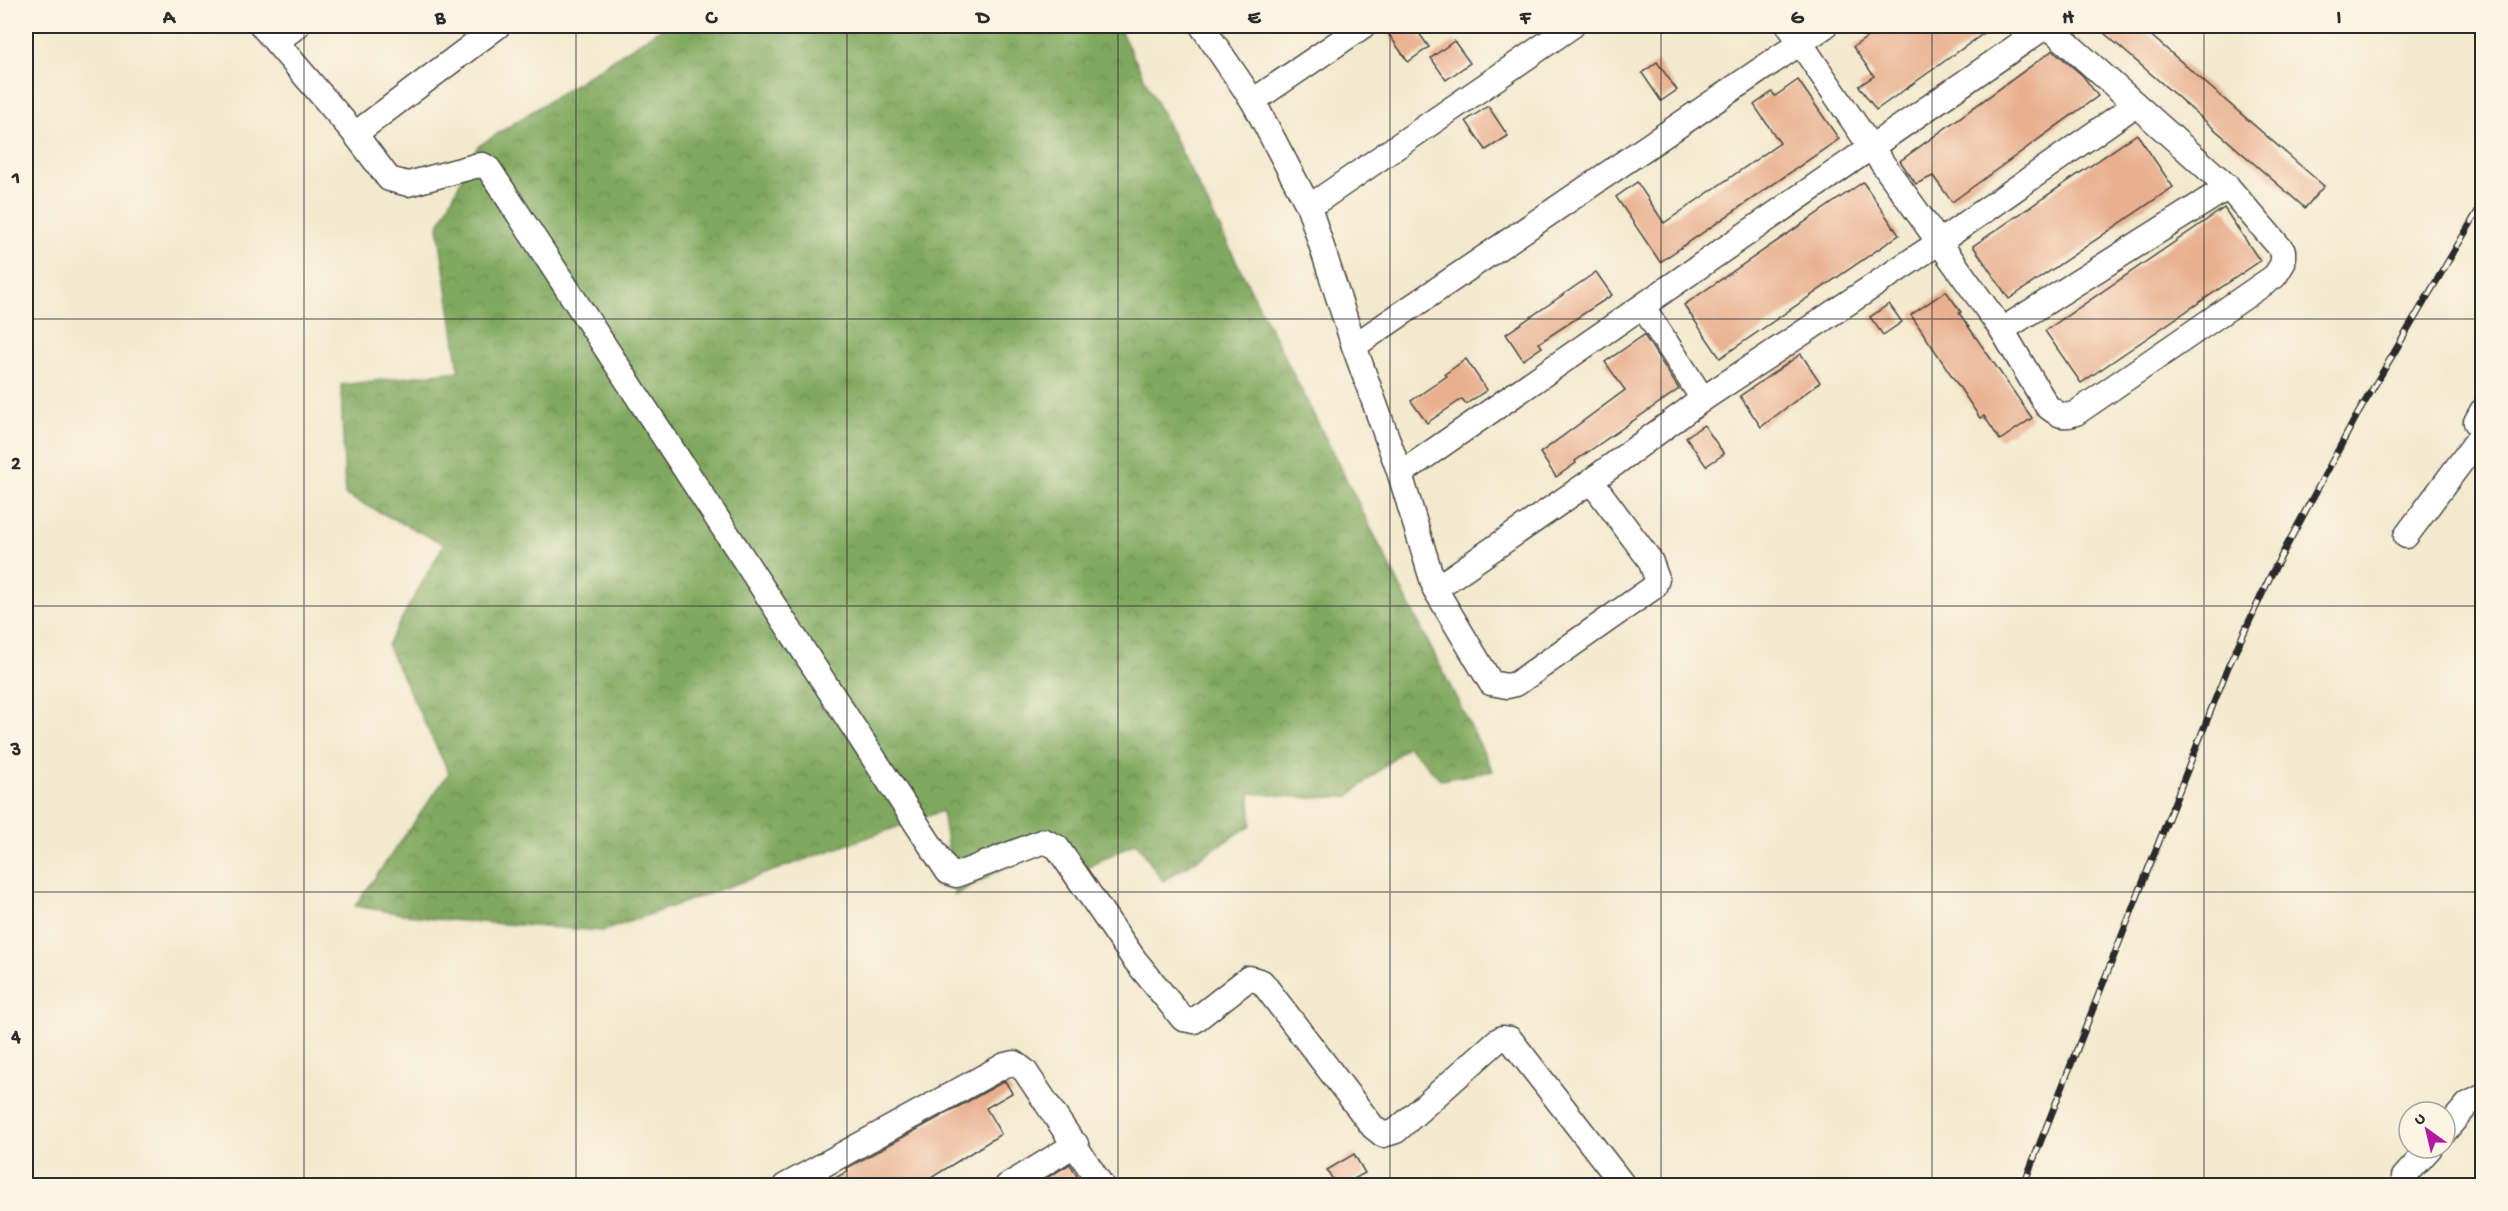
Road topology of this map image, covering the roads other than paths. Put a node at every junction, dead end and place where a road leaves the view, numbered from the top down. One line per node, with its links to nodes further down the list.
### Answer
1 (297, 26): 8 (street)
2 (498, 26): 12 (street)
3 (1202, 26): 10 (street)
4 (1363, 26): 10 (street)
5 (1572, 26): 15 (street)
6 (1825, 26): 9 (street)
7 (2047, 26): 11 (street); 13 (street)
8 (269, 34): 12 (street)
9 (1795, 34): 13 (street); 19 (street)
10 (1253, 101): 15 (street)
11 (2135, 105): 14 (street); 16 (street)
12 (354, 134): 35 (street)
13 (1870, 146): 16 (street); 17 (street)
14 (2228, 187): 18 (street); 18 (street)
15 (1309, 207): 19 (street)
16 (1941, 241): 18 (street); 20 (street)
17 (1643, 307): 20 (street); 23 (street)
18 (2002, 330)
19 (1354, 346): 23 (street)
20 (1703, 399): 24 (street)
21 (2482, 411): 22 (street)
22 (2482, 432): 25 (street)
23 (1400, 474): 26 (street)
24 (1591, 481): 26 (street); 26 (street)
25 (2406, 536)
26 (1435, 589)
27 (2482, 1096): 28 (street)
28 (2457, 1117)
29 (1076, 1144): 32 (street); 33 (street); 34 (street)
30 (2419, 1160): 31 (street)
31 (2404, 1177)
32 (785, 1185)
33 (1007, 1185)
34 (1102, 1185)
35 (1624, 1185)

